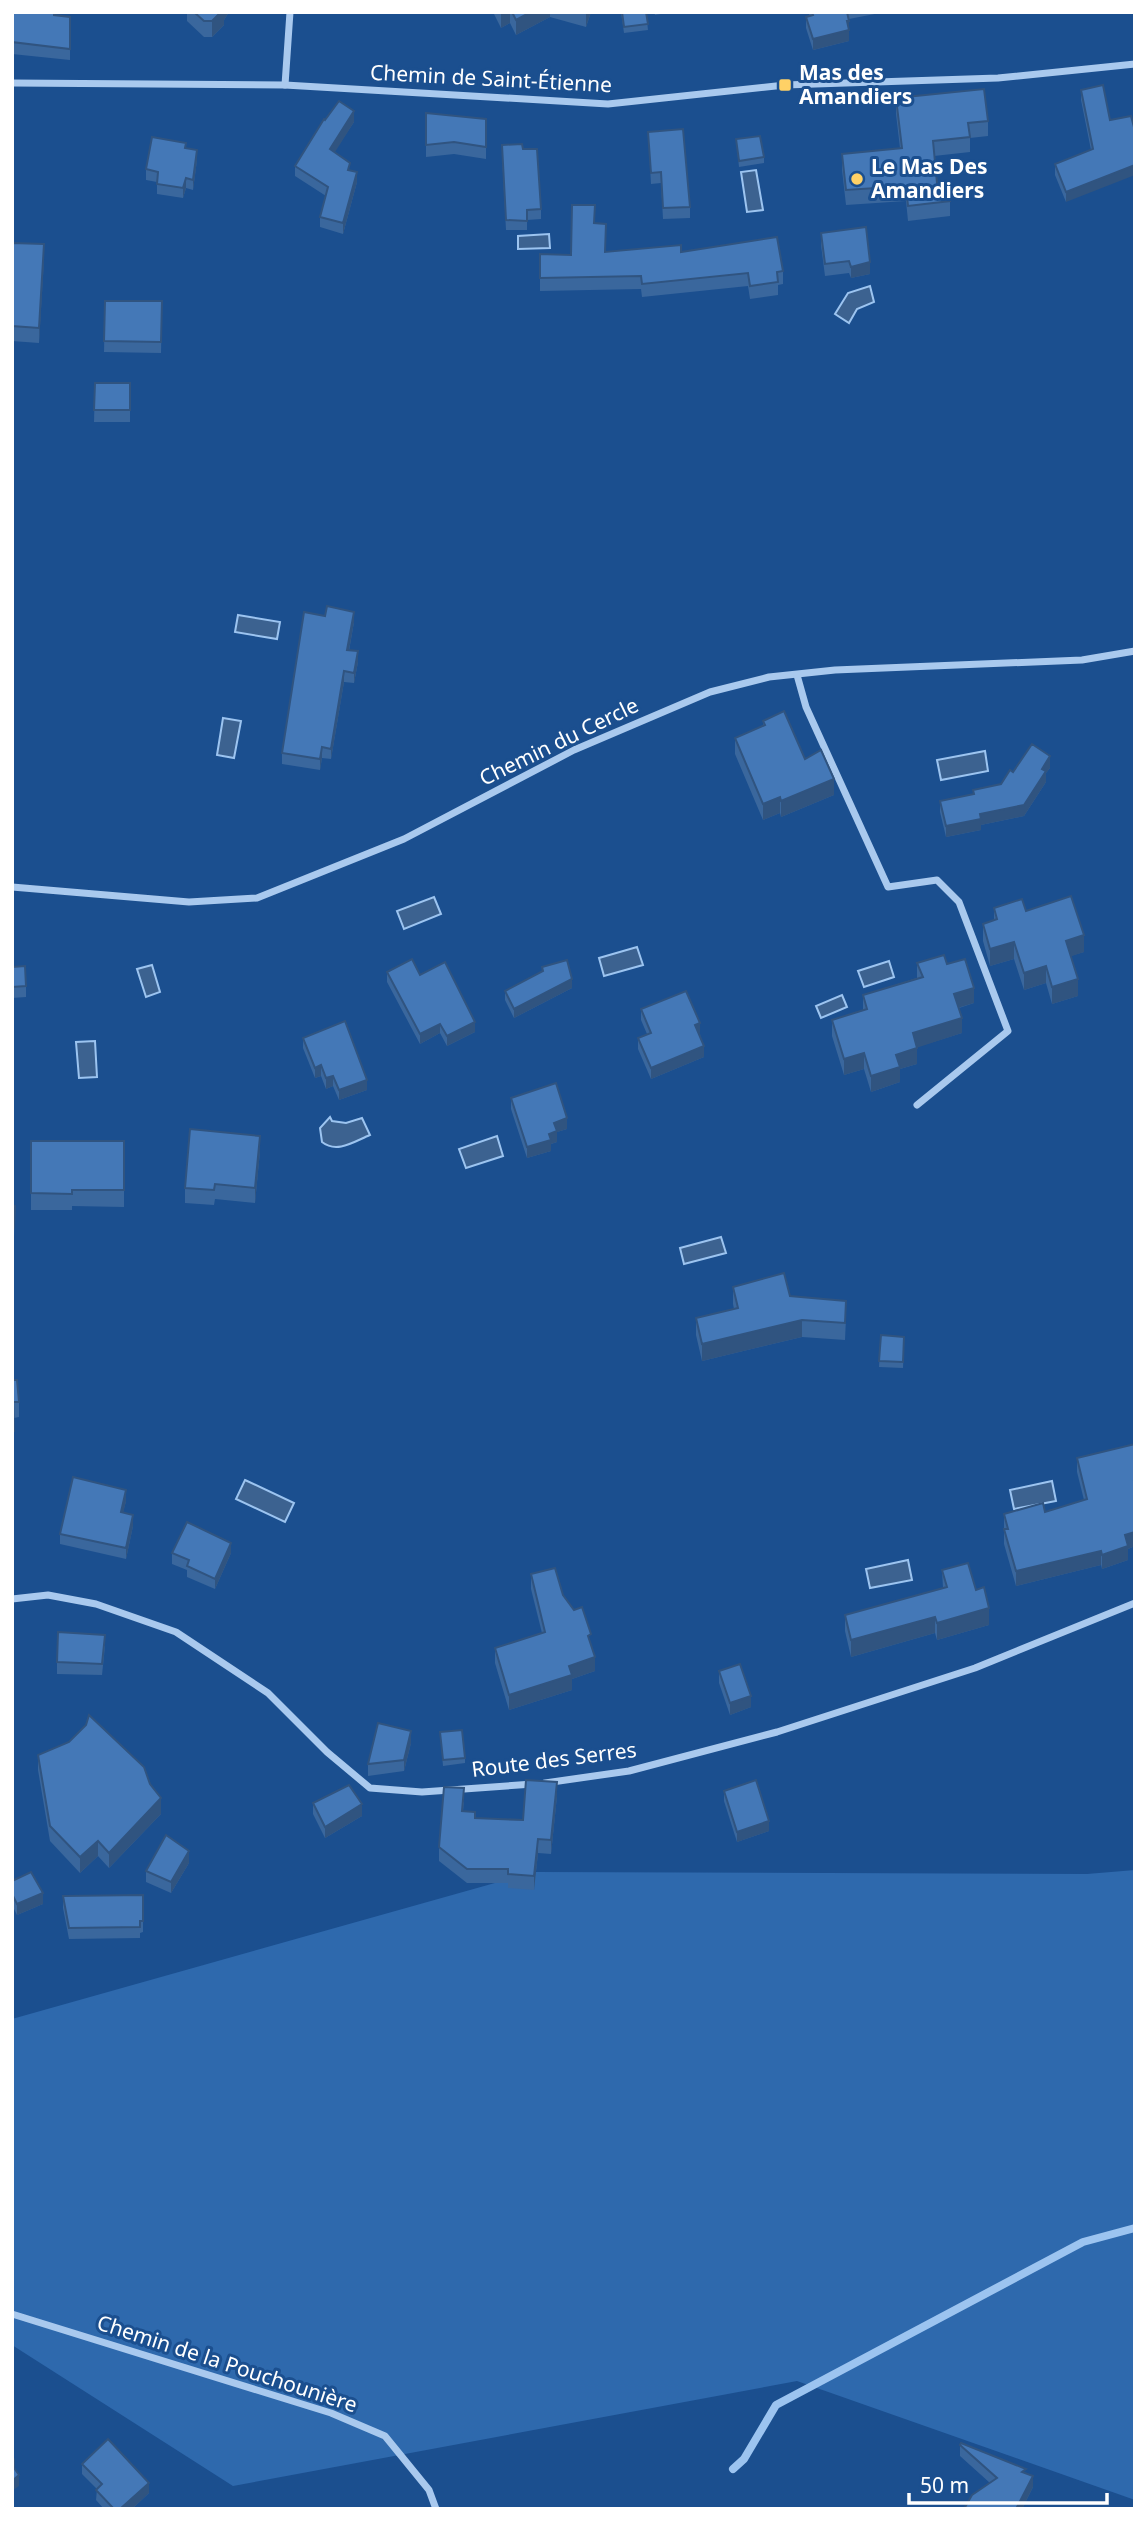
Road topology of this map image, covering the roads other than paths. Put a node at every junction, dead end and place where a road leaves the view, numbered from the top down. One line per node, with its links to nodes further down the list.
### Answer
1 (290, 12): 4 (street)
2 (1135, 64): 4 (street, Chemin de Saint-Étienne)
3 (12, 83): 4 (street, Chemin de Saint-Étienne)
4 (285, 85)
5 (1135, 651): 6 (street, Chemin du Cercle)
6 (797, 675): 7 (street, Chemin du Cercle); 8 (street)
7 (12, 887)
8 (917, 1105)
9 (12, 1599): 10 (street, Route des Serres)
10 (1135, 1603)
11 (12, 2314): 12 (street, Chemin de la Pouchounière)
12 (436, 2509)

